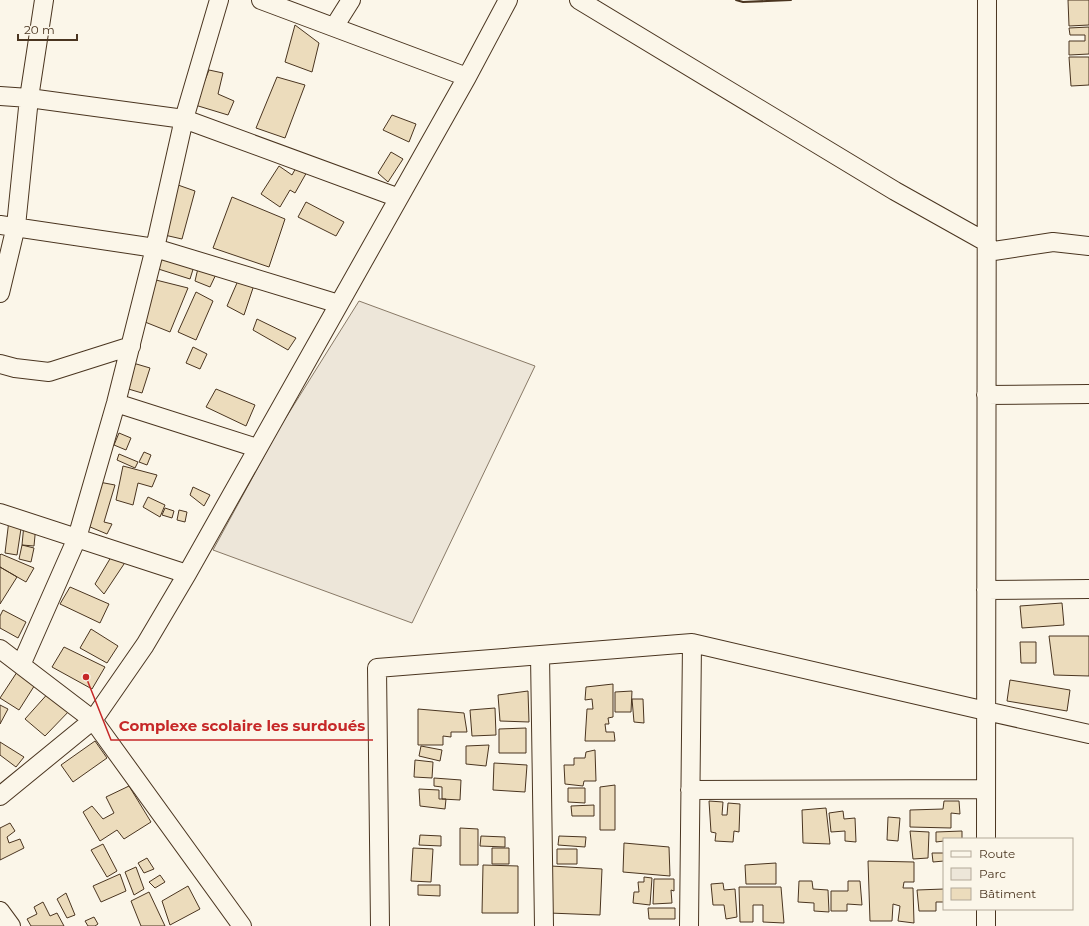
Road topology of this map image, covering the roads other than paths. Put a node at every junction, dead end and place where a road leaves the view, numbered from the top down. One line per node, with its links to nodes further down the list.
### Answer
1 (44, 0): 11 (street)
2 (219, 0): 12 (street)
3 (260, 0): 8 (street)
4 (352, 0): 8 (street)
5 (508, 0): 9 (street)
6 (579, 0): 16 (street)
7 (987, 0): 16 (street)
8 (334, 27): 9 (street)
9 (467, 77): 13 (street)
10 (0, 96): 11 (street)
11 (29, 98): 12 (street); 14 (street)
12 (184, 120): 13 (street); 17 (street)
13 (399, 198): 19 (street)
14 (8, 225): 17 (street); 18 (street)
15 (1089, 246): 16 (street)
16 (987, 247): 23 (street)
17 (155, 248): 19 (street); 20 (street)
18 (0, 293)
19 (339, 304): 25 (street)
20 (131, 346): 21 (street); 24 (street)
21 (0, 364)
22 (1089, 394): 23 (street)
23 (986, 395): 30 (street)
24 (116, 403): 25 (street); 27 (street)
25 (257, 448): 28 (street)
26 (0, 513): 27 (street)
27 (77, 538): 28 (street); 34 (street)
28 (187, 574): 36 (street)
29 (1089, 589): 30 (street)
30 (986, 590): 35 (street)
31 (692, 643): 33 (street); 35 (street); 39 (street)
32 (0, 649): 34 (street)
33 (540, 655): 46 (street); 47 (street)
34 (21, 665): 36 (street)
35 (986, 711): 37 (street); 38 (street)
36 (93, 720): 40 (street); 45 (street)
37 (1089, 734)
38 (986, 789): 39 (street); 41 (street)
39 (690, 790): 48 (street)
40 (0, 796)
41 (986, 838)
42 (986, 910): 49 (street)
43 (0, 911): 44 (street)
44 (12, 926)
45 (242, 926)
46 (380, 926)
47 (544, 926)
48 (689, 926)
49 (986, 926)

